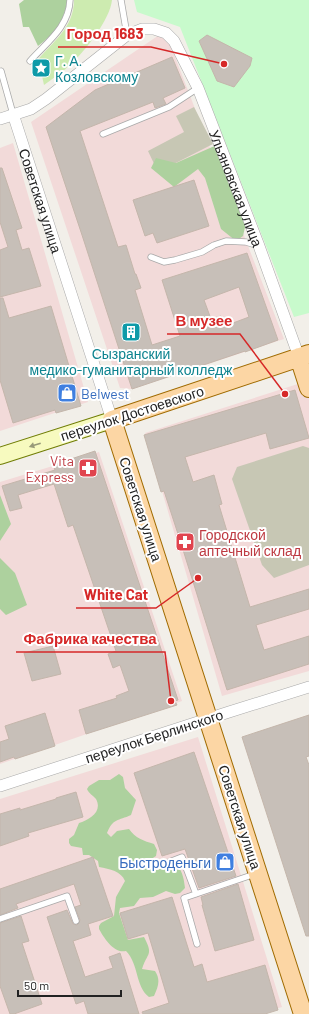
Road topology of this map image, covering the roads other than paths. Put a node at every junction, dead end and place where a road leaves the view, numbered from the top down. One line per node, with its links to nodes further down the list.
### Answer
1 (70, 0): 4 (lane)
2 (121, 0): 3 (lane)
3 (127, 35): 6 (street, Ульяновская улица); 7 (street)
4 (30, 61)
5 (1, 71): 7 (lane, Советская улица)
6 (198, 88): 9 (lane); 10 (street, Ульяновская улица)
7 (13, 114): 8 (street); 14 (street, Советская улица)
8 (0, 119)
9 (103, 134)
10 (259, 246): 11 (lane); 12 (street, Ульяновская улица)
11 (151, 257)
12 (304, 355): 13 (main road, Ульяновская улица); 14 (main road, переулок Достоевского)
13 (309, 388)
14 (112, 420): 15 (street, переулок Достоевского, one-way to 15); 17 (main road, Советская улица)
15 (0, 456)
16 (309, 687): 17 (street, переулок Берлинского)
17 (209, 719): 18 (street, переулок Берлинского); 20 (main road, Советская улица)
18 (0, 786)
19 (169, 862): 21 (lane)
20 (257, 873): 21 (lane); 25 (main road, Советская улица)
21 (196, 894): 24 (lane)
22 (0, 919): 23 (lane)
23 (76, 921)
24 (197, 944)
25 (303, 1014)

